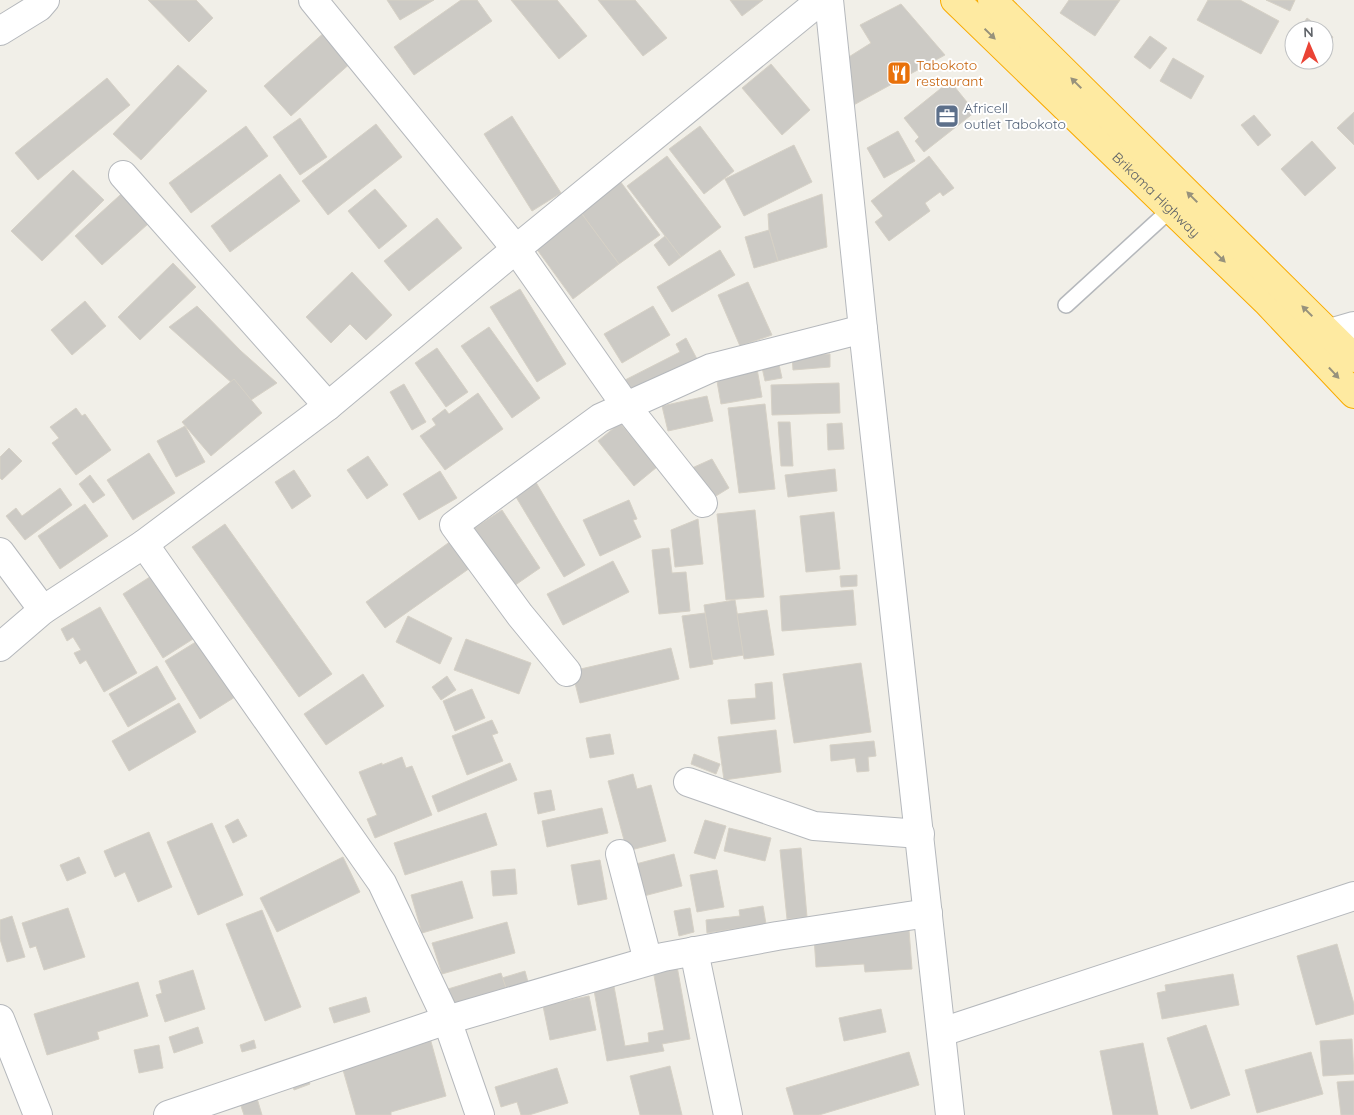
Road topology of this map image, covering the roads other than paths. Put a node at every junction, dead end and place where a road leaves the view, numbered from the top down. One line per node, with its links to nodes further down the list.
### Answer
1 (46, 0): 7 (street)
2 (313, 0): 10 (street)
3 (821, 0): 10 (street)
4 (829, 0): 12 (street)
5 (956, 0): 9 (highway, Brikama Highway, one-way to 9)
6 (992, 0): 13 (highway, Brikama Highway, one-way to 6)
7 (0, 31)
8 (123, 175): 16 (street)
9 (1171, 209): 11 (lane); 15 (highway, Brikama Highway, one-way to 15)
10 (516, 248): 16 (street); 17 (street)
11 (1066, 305)
12 (863, 329): 17 (street); 25 (street)
13 (1342, 330): 14 (highway, Brikama Highway)
14 (1354, 358)
15 (1354, 394)
16 (328, 406): 19 (street)
17 (626, 406): 18 (street); 23 (street)
18 (703, 503)
19 (144, 544): 21 (street); 32 (street)
20 (0, 552): 21 (street)
21 (43, 610): 22 (street)
22 (0, 647)
23 (567, 672)
24 (688, 782): 25 (street)
25 (920, 834): 28 (street)
26 (620, 854): 30 (street)
27 (1354, 896): 33 (street)
28 (928, 913): 29 (street); 33 (street)
29 (694, 952): 30 (street); 37 (street)
30 (648, 961): 32 (street)
31 (0, 1019): 34 (street)
32 (447, 1020): 35 (street); 36 (street)
33 (942, 1032): 38 (street)
34 (38, 1115)
35 (168, 1115)
36 (480, 1115)
37 (728, 1115)
38 (950, 1115)

